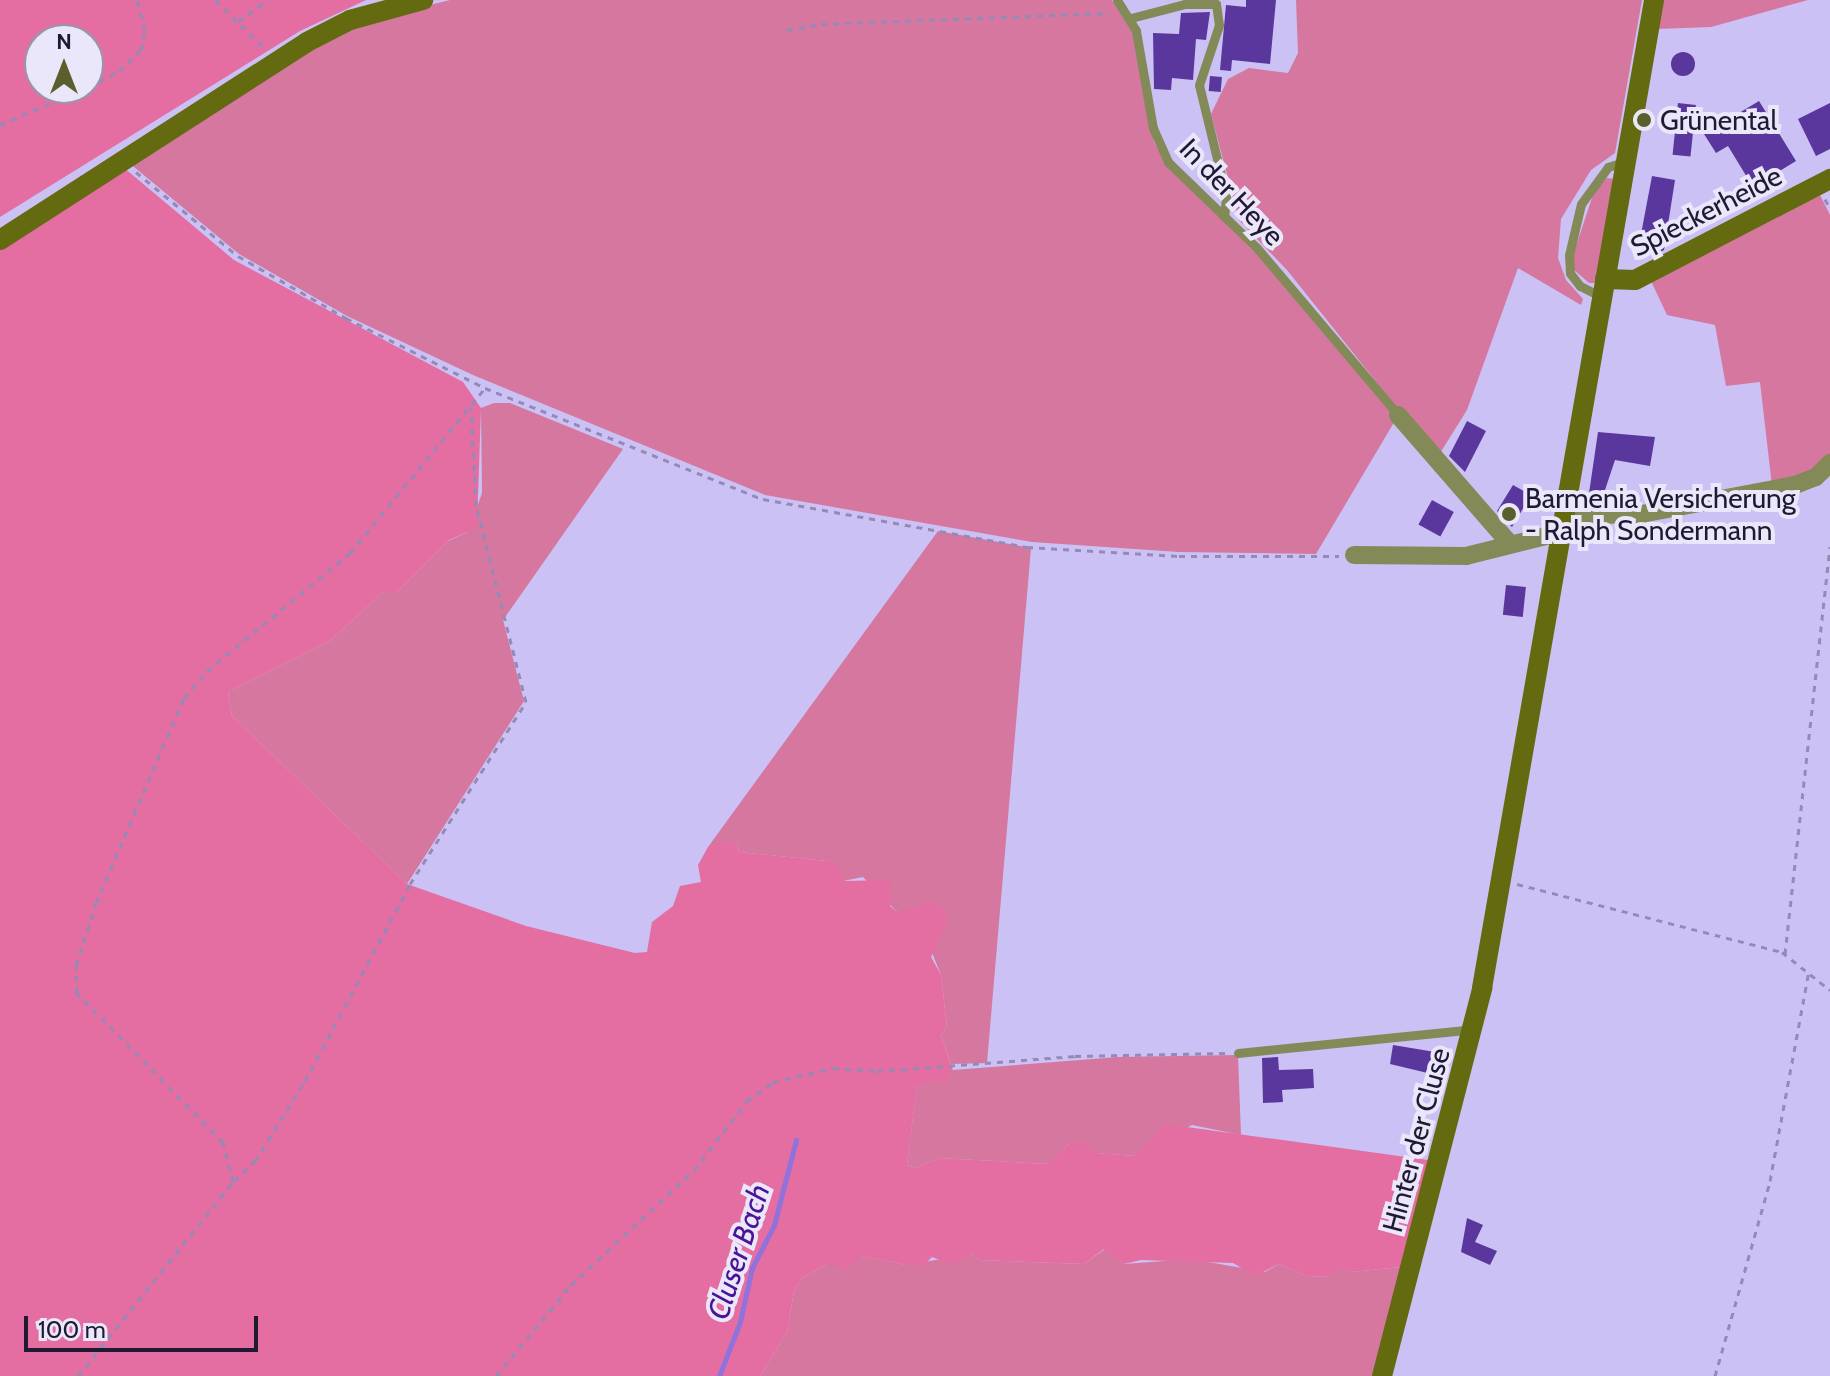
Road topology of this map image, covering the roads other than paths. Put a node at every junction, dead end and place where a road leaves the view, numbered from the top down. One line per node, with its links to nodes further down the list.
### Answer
1 (423, 0): 8 (main road)
2 (1117, 0): 4 (lane, In der Heye)
3 (1654, 0): 5 (main road)
4 (1128, 14): 7 (lane, In der Heye); 7 (lane)
5 (1626, 161): 9 (main road); 9 (lane)
6 (1830, 179): 9 (main road, Spieckerheide)
7 (1224, 217): 10 (lane, In der Heye)
8 (0, 240)
9 (1604, 288): 12 (main road)
10 (1398, 415): 13 (street)
11 (1830, 463): 12 (street)
12 (1563, 523): 13 (street); 15 (main road, Hinter der Cluse)
13 (1510, 544): 14 (street)
14 (1354, 555)
15 (1474, 1029): 16 (lane, Hinter der Cluse); 17 (main road, Hinter der Cluse)
16 (1238, 1053)
17 (1382, 1376)

